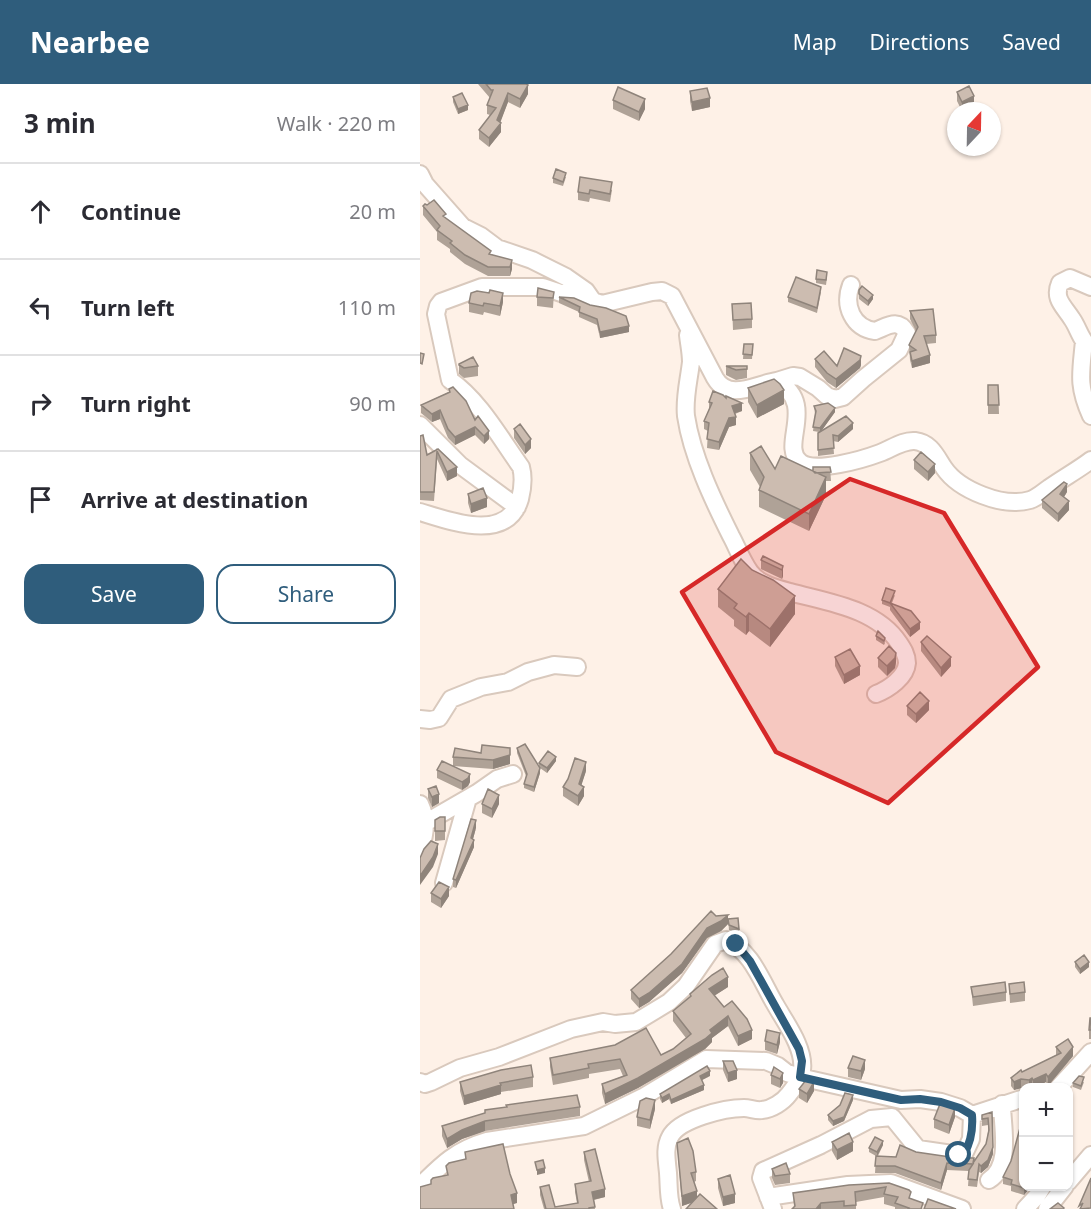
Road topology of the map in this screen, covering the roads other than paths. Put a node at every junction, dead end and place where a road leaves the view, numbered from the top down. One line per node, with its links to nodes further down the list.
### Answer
1 (420, 174): 4 (street)
2 (851, 285): 6 (street)
3 (1091, 287): 7 (street)
4 (594, 301): 5 (street); 10 (street)
5 (687, 325): 6 (street); 13 (street)
6 (777, 381): 9 (street)
7 (1091, 416)
8 (420, 425): 10 (street)
9 (1091, 460)
10 (517, 507): 11 (street)
11 (420, 512)
12 (577, 667): 14 (street)
13 (876, 694)
14 (420, 719)
15 (513, 774): 17 (street)
16 (420, 797): 18 (street)
17 (468, 798): 19 (street); 21 (street)
18 (420, 805): 19 (street)
19 (423, 823): 20 (street)
20 (420, 849)
21 (444, 882)
22 (1091, 1052): 25 (street)
23 (800, 1077): 24 (street); 28 (street); 32 (street); 36 (street)
24 (420, 1082)
25 (1063, 1083)
26 (1019, 1099): 27 (street)
27 (1002, 1104): 28 (street); 31 (street)
28 (972, 1115): 35 (street)
29 (1091, 1155): 30 (street)
30 (1073, 1176)
31 (989, 1180)
32 (420, 1186)
33 (1040, 1191): 38 (street)
34 (1061, 1191): 39 (street)
35 (771, 1203): 37 (street)
36 (672, 1209)
37 (962, 1209)
38 (1025, 1209)
39 (1047, 1209)

